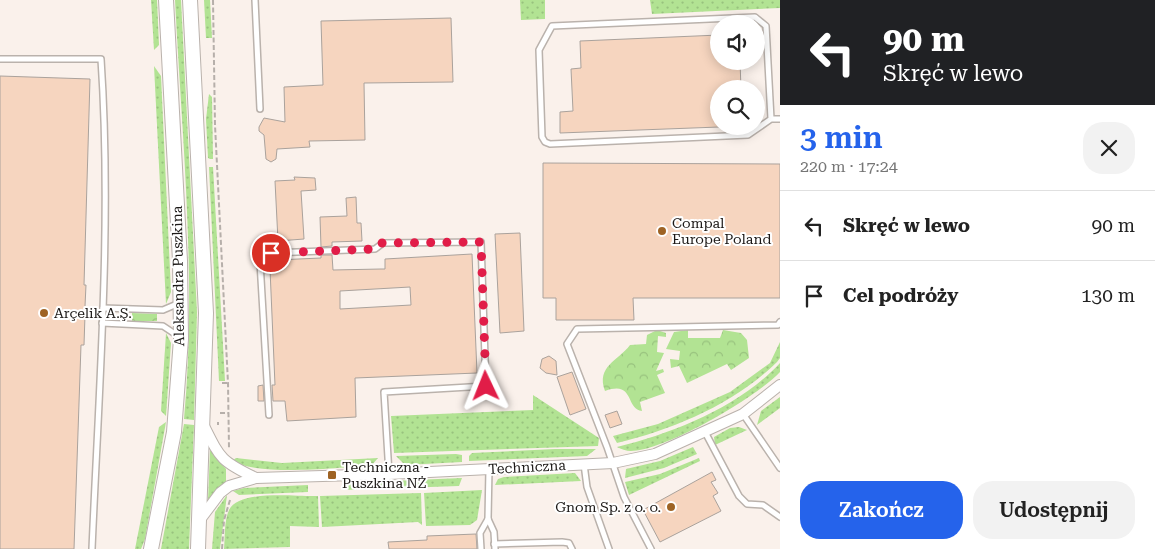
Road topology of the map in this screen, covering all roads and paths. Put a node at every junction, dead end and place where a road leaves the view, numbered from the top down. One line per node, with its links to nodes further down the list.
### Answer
1 (166, 0): 9 (main road, Aleksandra Puszkina)
2 (190, 0): 21 (main road, Aleksandra Puszkina)
3 (213, 0): 15 (path)
4 (255, 0): 6 (lane)
5 (0, 59): 10 (lane)
6 (260, 109)
7 (770, 119): 7 (lane); 8 (lane)
8 (780, 119)
9 (181, 300): 10 (lane); 13 (main road, Aleksandra Puszkina)
10 (103, 308): 12 (lane)
11 (780, 322): 23 (lane)
12 (102, 323): 13 (lane); 35 (lane)
13 (181, 339): 36 (main road, Aleksandra Puszkina)
14 (222, 382): 15 (path)
15 (228, 383): 18 (path)
16 (780, 385): 19 (street, Techniczna)
17 (220, 413): 18 (path)
18 (229, 413): 25 (path)
19 (743, 414): 22 (street, Techniczna); 26 (lane)
20 (269, 415): 28 (lane)
21 (203, 423): 25 (street, Techniczna); 33 (main road, Aleksandra Puszkina)
22 (705, 432): 23 (street, Techniczna); 31 (lane)
23 (613, 463): 24 (street, Techniczna); 42 (lane)
24 (584, 464): 27 (street, Techniczna); 41 (lane)
25 (229, 465): 29 (street, Techniczna)
26 (780, 468)
27 (489, 469): 28 (street, Techniczna); 32 (lane)
28 (389, 474): 29 (street, Techniczna)
29 (256, 478): 30 (street, Techniczna)
30 (229, 486): 33 (street, Techniczna); 38 (path)
31 (780, 517)
32 (488, 519): 34 (lane); 39 (lane)
33 (198, 522): 37 (main road, Aleksandra Puszkina)
34 (495, 546): 40 (lane)
35 (92, 549)
36 (151, 549)
37 (198, 549)
38 (222, 549)
39 (481, 549)
40 (572, 549)
41 (609, 549)
42 (651, 549)

